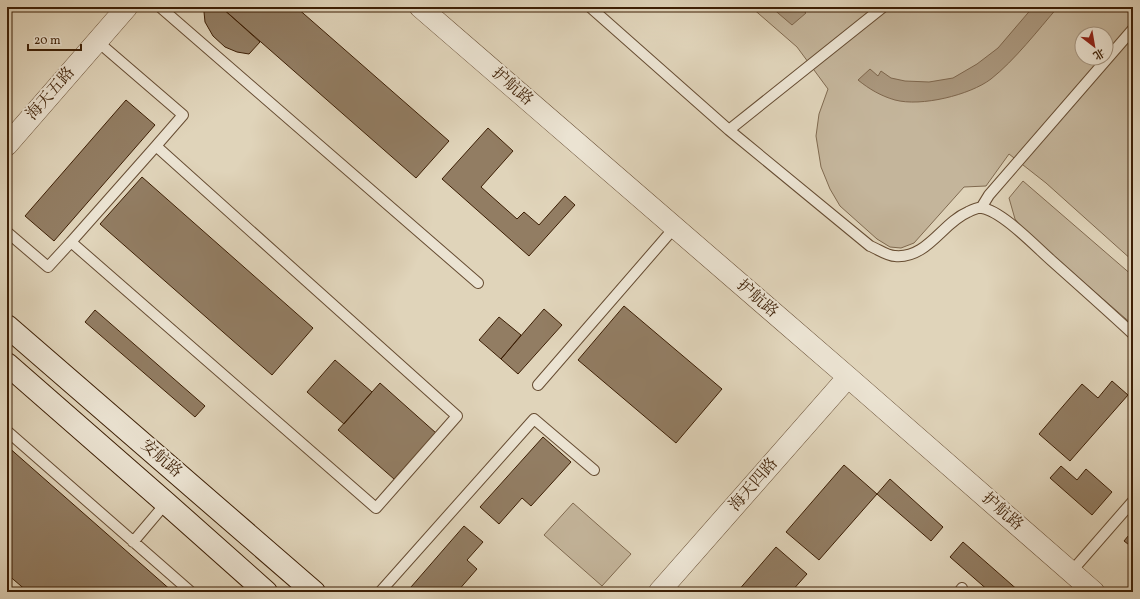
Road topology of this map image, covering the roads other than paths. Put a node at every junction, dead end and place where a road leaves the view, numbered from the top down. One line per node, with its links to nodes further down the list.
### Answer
1 (127, 7): 7 (street, 海天五路)
2 (160, 7): 15 (lane)
3 (420, 7): 12 (street, 护航路)
4 (590, 7): 8 (lane)
5 (883, 7): 8 (lane)
6 (1133, 29): 11 (lane)
7 (97, 41): 9 (street, 海天五路); 10 (lane)
8 (729, 130): 11 (lane)
9 (7, 145)
10 (156, 146): 14 (lane); 14 (lane)
11 (981, 208): 17 (lane)
12 (675, 227): 19 (street, 护航路); 20 (lane)
13 (7, 232): 14 (lane)
14 (71, 242)
15 (478, 283)
16 (7, 326): 29 (street, 安航路)
17 (1133, 334)
18 (7, 364): 24 (street, 安航路)
19 (848, 377): 26 (street, 护航路); 31 (street, 海天四路)
20 (538, 385)
21 (7, 431): 25 (lane)
22 (594, 470): 30 (lane)
23 (1133, 501): 26 (lane)
24 (166, 503): 25 (lane); 28 (street, 安航路)
25 (133, 542): 27 (lane)
26 (1071, 572): 32 (street, 护航路)
27 (191, 592)
28 (266, 592)
29 (314, 592)
30 (380, 592)
31 (659, 592)
32 (1094, 592)

